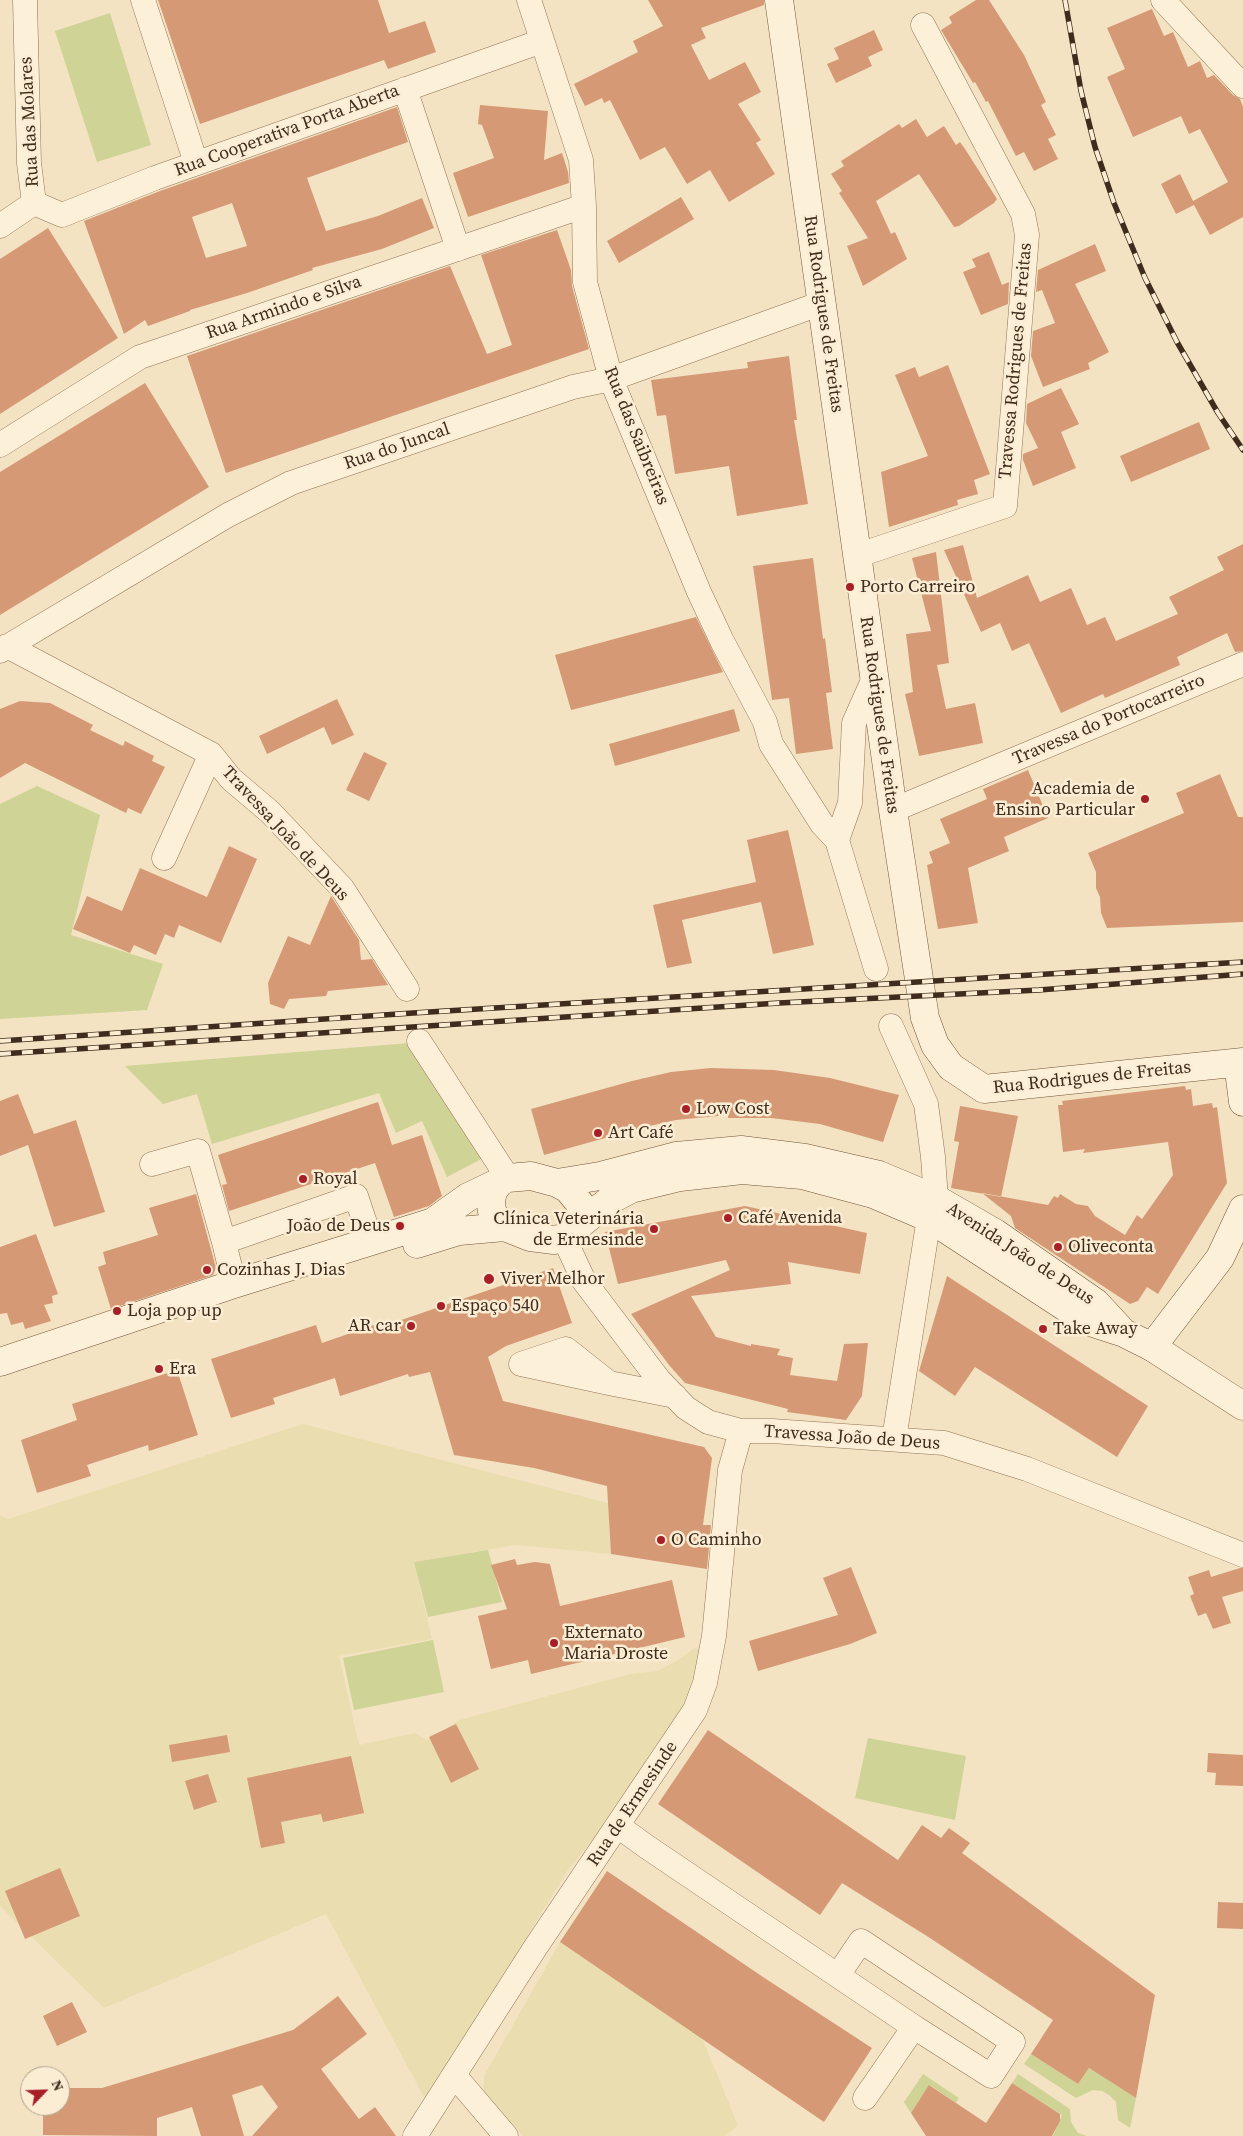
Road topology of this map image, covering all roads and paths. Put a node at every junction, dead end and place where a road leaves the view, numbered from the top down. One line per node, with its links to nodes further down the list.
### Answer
1 (25, 0): 11 (street, Rua das Molares)
2 (143, 0): 10 (street)
3 (529, 0): 7 (street, Rua das Saibreiras)
4 (779, 0): 15 (main road, Rua Rodrigues de Freitas)
5 (1163, 0): 8 (street)
6 (923, 25): 18 (street, Travessa Rodrigues de Freitas)
7 (542, 41): 9 (street, Rua Cooperativa Porta Aberta); 12 (street, Rua das Saibreiras)
8 (1243, 86)
9 (405, 88): 10 (street, Rua Cooperativa Porta Aberta); 14 (street)
10 (196, 163): 11 (street, Rua Cooperativa Porta Aberta)
11 (34, 203): 13 (street, Rua das Molares)
12 (584, 206): 14 (street, Rua Armindo e Silva); 16 (street, Rua das Saibreiras)
13 (0, 226)
14 (458, 249): 17 (street, Rua Armindo e Silva)
15 (822, 302): 16 (street, Rua do Juncal); 18 (main road, Rua Rodrigues de Freitas)
16 (611, 379): 19 (street, Rua do Juncal); 24 (street, Rua das Saibreiras)
17 (0, 445)
18 (856, 556): 21 (main road, Rua Rodrigues de Freitas)
19 (3, 649): 22 (street, Travessa João de Deus)
20 (1243, 664): 23 (street, Travessa do Portocarreiro)
21 (874, 678): 23 (main road, Rua Rodrigues de Freitas); 24 (street)
22 (211, 754): 25 (street, Travessa João de Deus); 27 (street, Travessa João de Deus)
23 (893, 810): 30 (main road, Rua Rodrigues de Freitas)
24 (837, 840): 26 (street)
25 (164, 858)
26 (876, 969)
27 (407, 989)
28 (891, 1026): 35 (street)
29 (419, 1040): 33 (street)
30 (1240, 1062): 31 (main road)
31 (1243, 1102)
32 (152, 1164): 39 (street)
33 (504, 1180): 34 (main road, Avenida João de Deus); 37 (main road); 40 (main road, Avenida João de Deus)
34 (557, 1183): 35 (main road, Avenida João de Deus); 38 (main road, Avenida João de Deus)
35 (932, 1209): 38 (main road, Avenida João de Deus); 42 (main road, Avenida João de Deus); 49 (street)
36 (1243, 1209): 42 (main road)
37 (505, 1227): 38 (main road); 44 (main road)
38 (572, 1231): 46 (street, Travessa João de Deus)
39 (224, 1242): 40 (street); 41 (street)
40 (372, 1242): 41 (main road, Avenida João de Deus)
41 (234, 1284): 43 (main road, Avenida João de Deus)
42 (1152, 1346): 47 (main road, Avenida João de Deus)
43 (0, 1362)
44 (0, 1382)
45 (609, 1383): 46 (street)
46 (674, 1396): 48 (street, Travessa João de Deus)
47 (1243, 1406)
48 (741, 1431): 49 (street, Travessa João de Deus); 51 (street, Rua de Ermesinde)
49 (894, 1439): 50 (street, Travessa João de Deus)
50 (1243, 1555)
51 (618, 1826): 52 (street); 54 (street, Rua de Ermesinde)
52 (838, 1975): 53 (street); 53 (street)
53 (914, 2027): 55 (street)
54 (454, 2075): 56 (street, Rua de Ermesinde); 57 (street)
55 (865, 2098)
56 (416, 2136)
57 (506, 2136)

